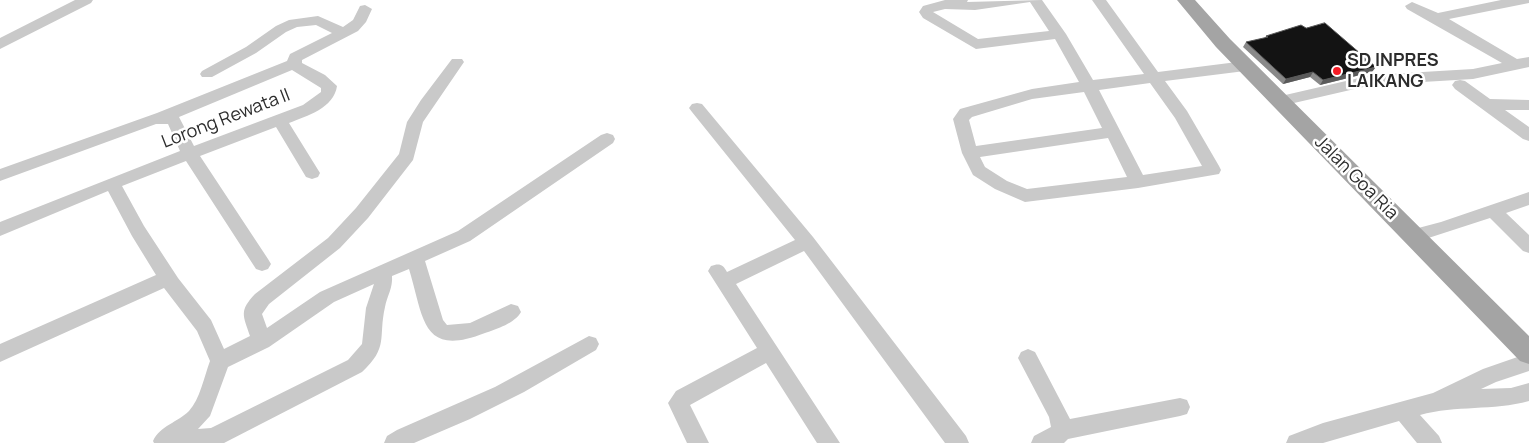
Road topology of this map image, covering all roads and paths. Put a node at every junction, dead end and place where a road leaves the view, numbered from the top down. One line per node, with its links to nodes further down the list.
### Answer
1 (86, 0): 14 (street)
2 (961, 0): 8 (street)
3 (1024, 0): 8 (street)
4 (1035, 0): 13 (street)
5 (1099, 0): 21 (street)
6 (1186, 0): 19 (main road, Jalan Goa Ria)
7 (1524, 0): 11 (street)
8 (944, 5): 13 (street)
9 (1412, 6): 11 (street)
10 (365, 9): 12 (street, Lorong Rewata II)
11 (1436, 18): 17 (street)
12 (342, 32): 18 (street, Lorong Rewata II); 20 (street)
13 (1059, 34): 23 (street)
14 (0, 44)
15 (457, 62): 50 (street)
16 (1529, 62): 17 (street)
17 (1512, 63): 24 (street)
18 (294, 64): 28 (street); 29 (street, Lorong Rewata II)
19 (1245, 66): 21 (street); 24 (main road, Jalan Goa Ria)
20 (207, 74)
21 (1156, 78): 23 (street); 37 (street)
22 (1460, 85): 25 (street)
23 (1089, 86): 30 (street); 33 (street)
24 (1281, 101): 42 (main road, Jalan Goa Ria)
25 (1487, 104): 26 (street); 31 (street)
26 (1529, 105)
27 (697, 108): 43 (street)
28 (163, 117): 34 (street); 36 (street)
29 (279, 120): 34 (street, Lorong Rewata II); 35 (street)
30 (1113, 132): 33 (street); 37 (street)
31 (1529, 134)
32 (607, 139): 45 (street)
33 (970, 153): 37 (street)
34 (190, 154): 38 (street, Lorong Rewata II); 46 (street)
35 (312, 173)
36 (0, 175)
37 (1138, 182)
38 (112, 183): 41 (street, Lorong Rewata II); 48 (street)
39 (1529, 198): 40 (street)
40 (1493, 211): 42 (street); 44 (street)
41 (0, 229)
42 (1414, 236): 54 (main road, Jalan Goa Ria)
43 (807, 242): 52 (street); 67 (street)
44 (1529, 246)
45 (415, 260): 47 (street); 49 (street)
46 (262, 264)
47 (382, 273): 50 (street); 63 (street)
48 (168, 278): 53 (street); 56 (street)
49 (511, 312)
50 (262, 341): 56 (street)
51 (589, 344): 64 (street)
52 (770, 351): 65 (street); 66 (street)
53 (0, 354)
54 (1529, 354)
55 (1028, 358): 62 (street)
56 (220, 361): 63 (street)
57 (1529, 362): 59 (street)
58 (1529, 392): 59 (street)
59 (1437, 401): 61 (street)
60 (1180, 407): 62 (street)
61 (1404, 412): 69 (street); 70 (street)
62 (1062, 430): 68 (street)
63 (162, 442)
64 (395, 443)
65 (698, 443)
66 (829, 443)
67 (958, 443)
68 (1042, 443)
69 (1297, 443)
70 (1431, 443)

